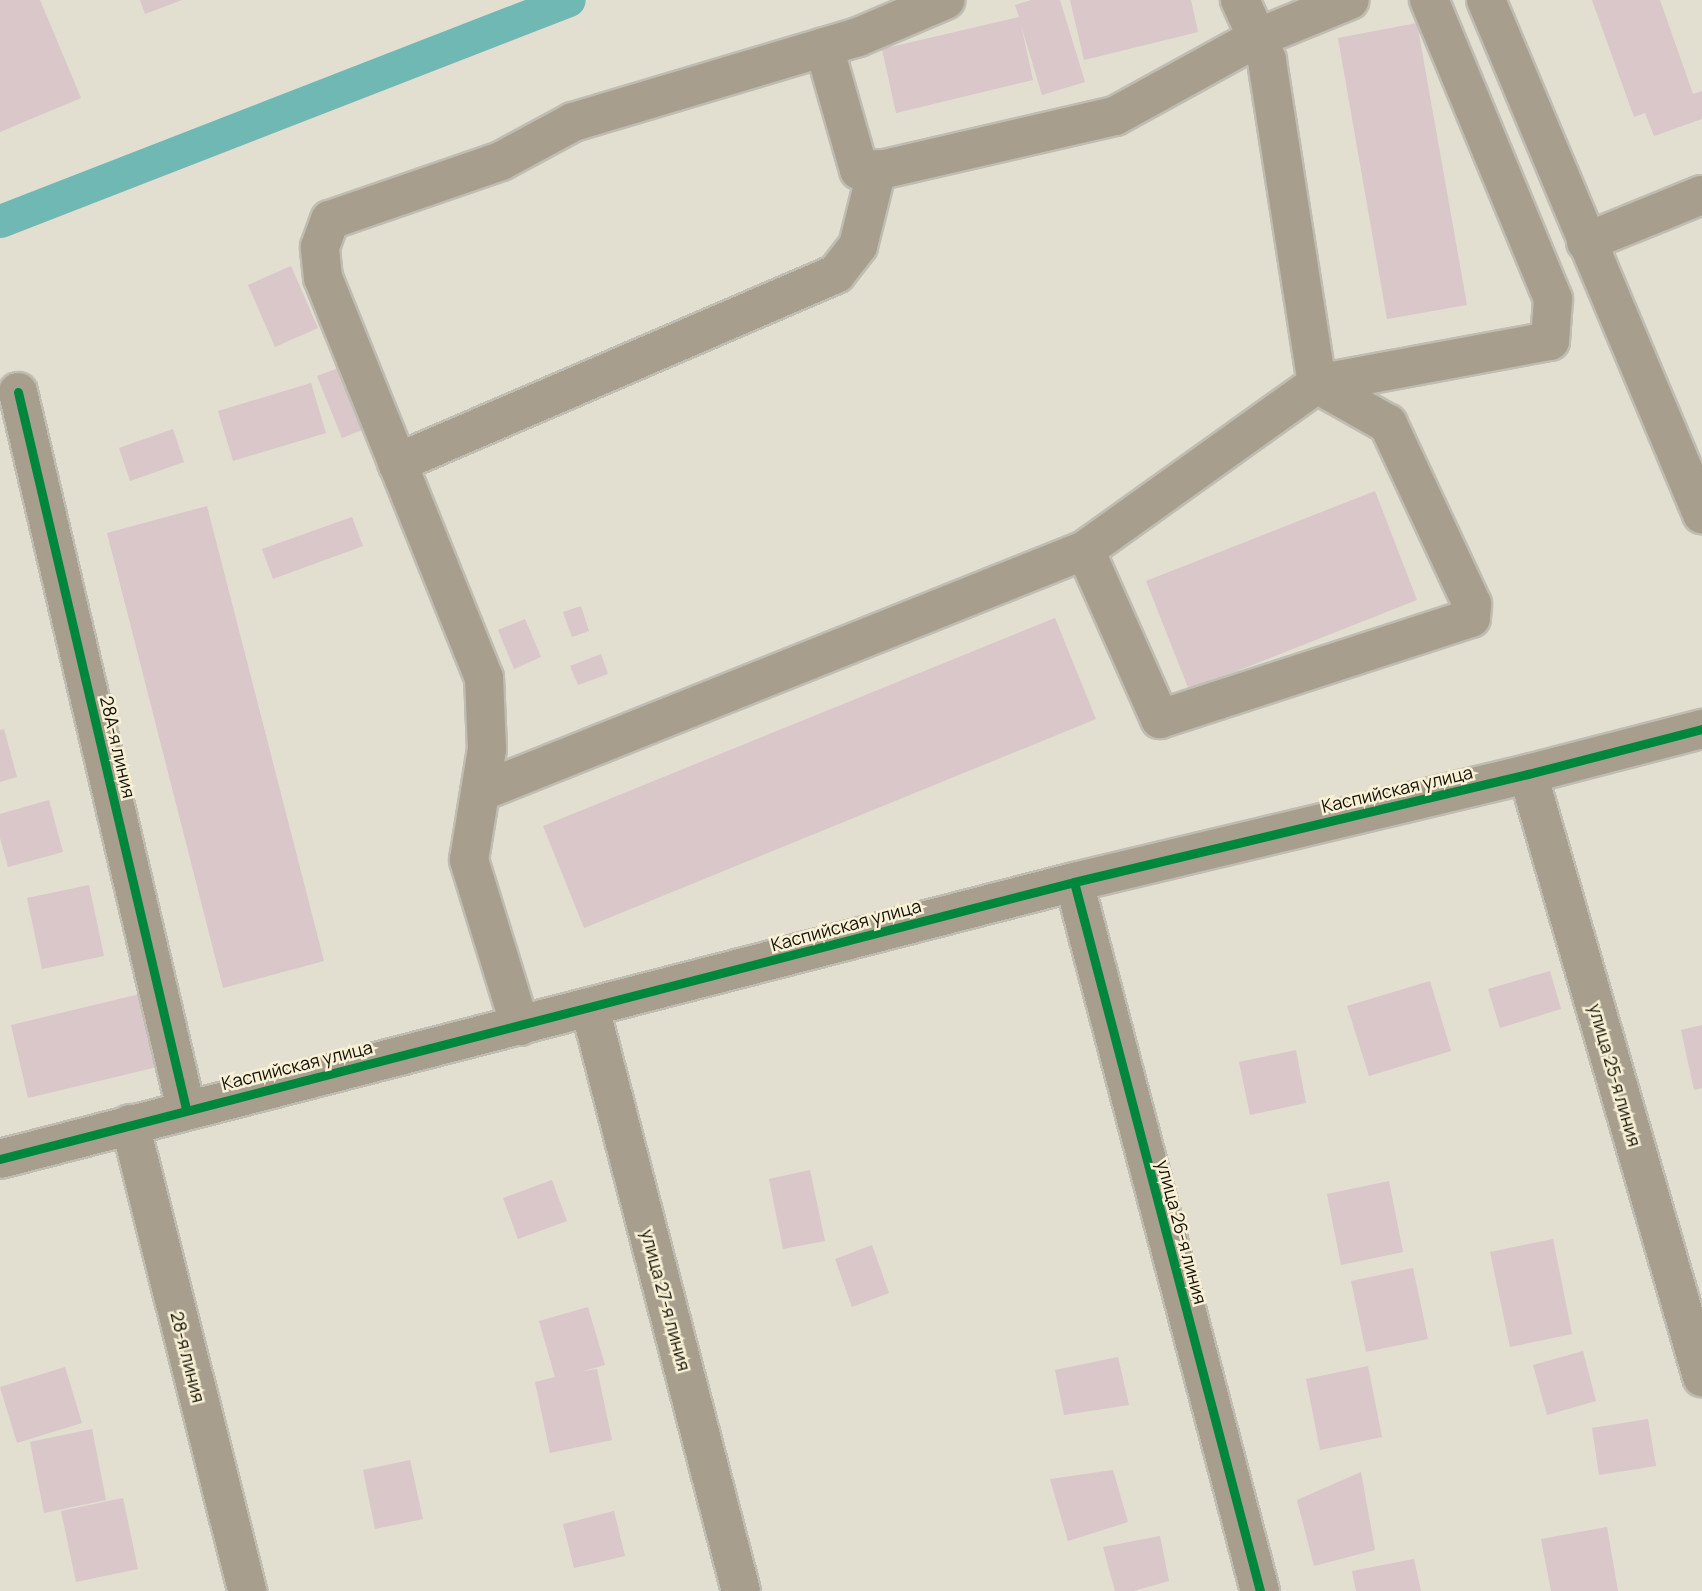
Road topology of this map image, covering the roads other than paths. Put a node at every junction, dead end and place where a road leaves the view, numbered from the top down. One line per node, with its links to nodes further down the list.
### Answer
1 (945, 0): 7 (street)
2 (1240, 0): 6 (street)
3 (1350, 0): 6 (street)
4 (1429, 0): 11 (street)
5 (1486, 0): 10 (street)
6 (1257, 38): 8 (street); 11 (street)
7 (824, 47): 8 (street); 13 (street)
8 (877, 169): 13 (street)
9 (1702, 195): 10 (street)
10 (1586, 242): 14 (street)
11 (1317, 384): 15 (street); 15 (street)
12 (18, 392): 22 (street, 28А-я линия)
13 (397, 463): 18 (street)
14 (1702, 514)
15 (1084, 550): 18 (street)
16 (1702, 729): 17 (street, Каспийская улица)
17 (1528, 774): 19 (street, Каспийская улица); 25 (street, улица 25-я линия)
18 (480, 792): 21 (street)
19 (1074, 882): 20 (street, Каспийская улица); 28 (street, улица 26-я линия)
20 (590, 1008): 21 (street, Каспийская улица); 27 (street, улица 27-я линия)
21 (520, 1026): 22 (street, Каспийская улица)
22 (186, 1109): 23 (street, Каспийская улица)
23 (130, 1124): 24 (street, Каспийская улица); 26 (street, 28-я линия)
24 (0, 1159)
25 (1702, 1377)
26 (247, 1591)
27 (741, 1591)
28 (1260, 1591)

